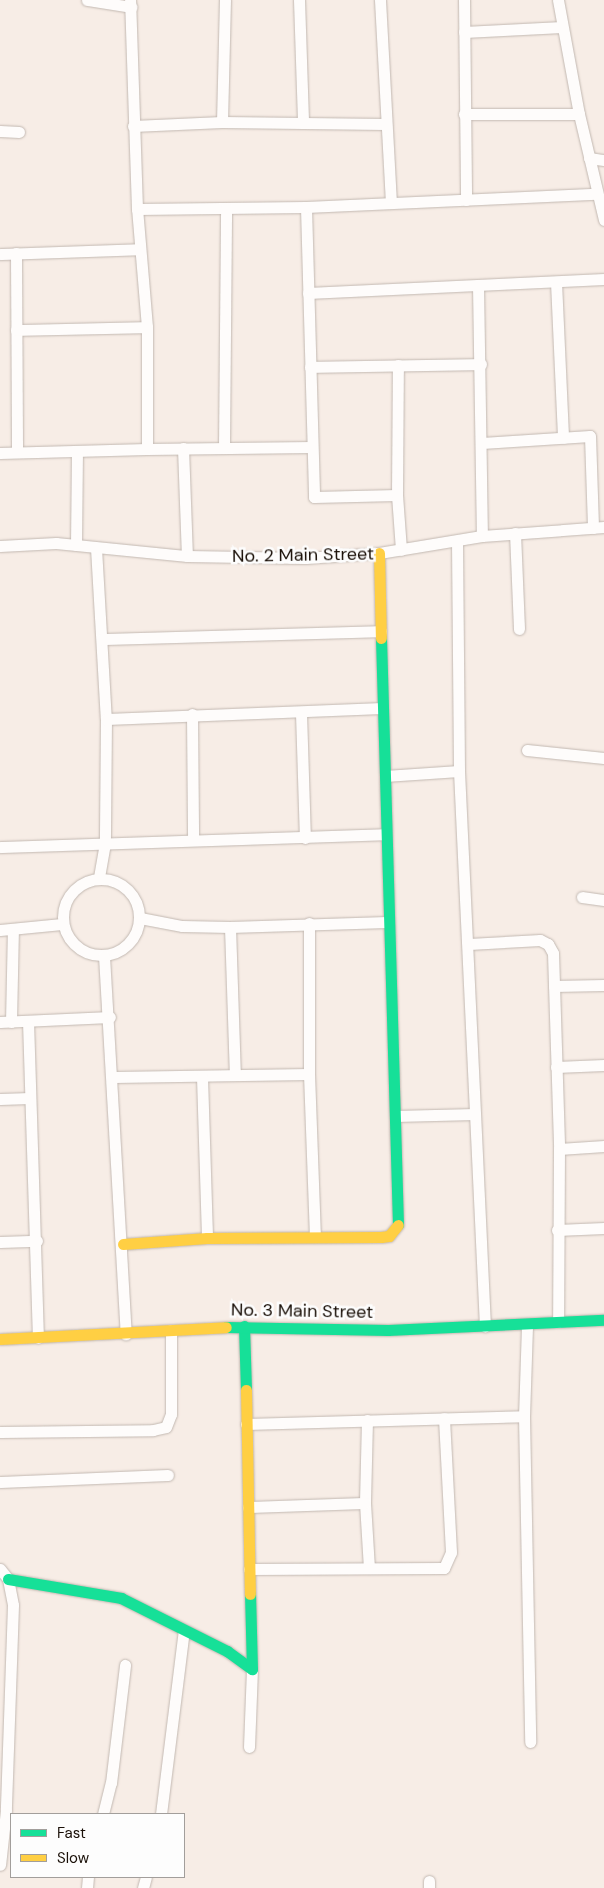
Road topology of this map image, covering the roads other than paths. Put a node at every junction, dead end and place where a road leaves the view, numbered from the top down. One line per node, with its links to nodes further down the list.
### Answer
1 (87, 0): 7 (street)
2 (224, 0): 12 (street)
3 (299, 0): 13 (street)
4 (380, 0): 14 (street)
5 (464, 0): 9 (street)
6 (558, 0): 8 (street)
7 (131, 4): 15 (street)
8 (562, 27): 9 (street); 11 (street)
9 (464, 32): 10 (street)
10 (464, 114): 11 (street); 21 (street)
11 (579, 114): 18 (street)
12 (222, 122): 13 (street); 15 (street)
13 (303, 123): 14 (street)
14 (385, 124): 22 (street)
15 (134, 126): 25 (street)
16 (0, 131): 17 (street)
17 (19, 132)
18 (589, 158): 19 (street); 20 (street)
19 (604, 160)
20 (596, 194): 21 (street); 26 (street)
21 (466, 200): 22 (street)
22 (391, 202): 23 (street)
23 (306, 207): 24 (street); 33 (street)
24 (226, 208): 25 (street); 43 (street)
25 (137, 209): 27 (street)
26 (604, 220)
27 (140, 250): 29 (street); 34 (street)
28 (0, 254): 29 (street)
29 (16, 254): 35 (street)
30 (604, 279): 31 (street)
31 (556, 282): 32 (street); 39 (street)
32 (478, 285): 33 (street); 36 (street)
33 (308, 293): 38 (street)
34 (147, 327): 35 (street); 44 (street)
35 (16, 330): 46 (street)
36 (481, 364): 37 (street); 40 (street)
37 (398, 365): 38 (street); 48 (street)
38 (310, 367): 41 (street)
39 (563, 438): 40 (street); 49 (street)
40 (482, 443): 51 (street)
41 (312, 447): 43 (street); 48 (street)
42 (182, 448): 43 (street); 44 (street); 58 (street)
43 (224, 448)
44 (147, 449): 45 (street)
45 (77, 450): 46 (street); 53 (street)
46 (17, 452): 47 (street)
47 (0, 453)
48 (397, 495): 56 (street)
49 (598, 527): 50 (street, No. 2 Main Street)
50 (515, 532): 51 (street, No. 2 Main Street); 59 (street)
51 (482, 536): 52 (street, No. 2 Main Street)
52 (457, 541): 56 (street, No. 2 Main Street); 68 (street)
53 (76, 545): 54 (street, No. 2 Main Street); 55 (street, No. 2 Main Street)
54 (0, 546)
55 (96, 548): 58 (street, No. 2 Main Street); 61 (street)
56 (401, 550): 57 (street, No. 2 Main Street)
57 (378, 554): 58 (street, No. 2 Main Street); 60 (street)
58 (187, 556)
59 (519, 628)
60 (381, 631): 61 (street); 62 (street)
61 (102, 639): 65 (street)
62 (383, 708): 63 (street); 69 (street)
63 (301, 713): 64 (street); 71 (street)
64 (192, 714): 65 (street); 72 (street)
65 (106, 719): 73 (street)
66 (527, 750): 67 (street)
67 (604, 758)
68 (459, 771): 69 (street); 85 (street)
69 (385, 776): 70 (street)
70 (386, 834): 71 (street); 79 (street)
71 (305, 838): 72 (street)
72 (193, 839): 73 (street)
73 (105, 843): 74 (street); 75 (street)
74 (0, 847)
75 (99, 878): 78 (street); 81 (street)
76 (582, 897): 77 (street)
77 (604, 900)
78 (140, 918): 82 (street); 86 (street)
79 (387, 922): 80 (street); 101 (street)
80 (309, 923): 82 (street); 94 (street)
81 (62, 924): 83 (street); 86 (street)
82 (230, 927): 95 (street)
83 (13, 929): 84 (street); 91 (street)
84 (0, 930)
85 (469, 944): 88 (street); 100 (street)
86 (104, 956): 89 (street)
87 (604, 985): 88 (street)
88 (554, 986): 93 (street)
89 (110, 1017): 90 (street); 96 (street)
90 (28, 1021): 91 (street); 98 (street)
91 (6, 1022)
92 (604, 1065): 93 (street)
93 (556, 1067): 103 (street)
94 (309, 1074): 95 (street); 106 (street)
95 (235, 1075): 97 (street)
96 (114, 1077): 97 (street); 110 (street)
97 (202, 1077): 107 (street)
98 (30, 1098): 99 (street); 108 (street)
99 (0, 1099)
100 (474, 1114): 101 (street); 114 (street)
101 (395, 1116): 106 (street)
102 (604, 1146): 103 (street)
103 (559, 1149): 105 (street)
104 (604, 1228): 105 (street)
105 (557, 1230): 112 (street)
106 (315, 1236): 107 (street)
107 (207, 1238): 110 (street)
108 (37, 1241): 109 (street); 118 (street)
109 (0, 1242)
110 (123, 1244): 117 (street)
111 (604, 1320): 112 (street, No. 3 Main Street)
112 (558, 1322): 115 (street, No. 3 Main Street)
113 (244, 1326): 114 (street, No. 3 Main Street); 116 (street, No. 3 Main Street); 123 (street)
114 (485, 1326): 115 (street, No. 3 Main Street)
115 (527, 1326): 120 (street)
116 (171, 1330): 117 (street, No. 3 Main Street); 124 (street)
117 (126, 1334): 118 (street, No. 3 Main Street)
118 (38, 1338): 119 (street, No. 3 Main Street)
119 (0, 1340)
120 (524, 1416): 121 (street); 136 (street)
121 (444, 1418): 122 (street); 129 (street)
122 (367, 1420): 123 (street); 127 (street)
123 (246, 1424): 128 (street)
124 (0, 1432)
125 (168, 1475): 126 (street)
126 (0, 1482)
127 (365, 1503): 128 (street); 129 (street)
128 (248, 1507): 131 (street)
129 (369, 1568): 131 (street)
130 (0, 1569): 132 (street)
131 (249, 1569): 135 (street)
132 (8, 1579): 133 (street); 140 (street)
133 (184, 1630): 135 (street); 139 (street)
134 (125, 1665): 138 (street)
135 (252, 1669): 137 (street)
136 (530, 1742)
137 (249, 1747)
138 (103, 1813)
139 (161, 1813)
140 (0, 1865)

